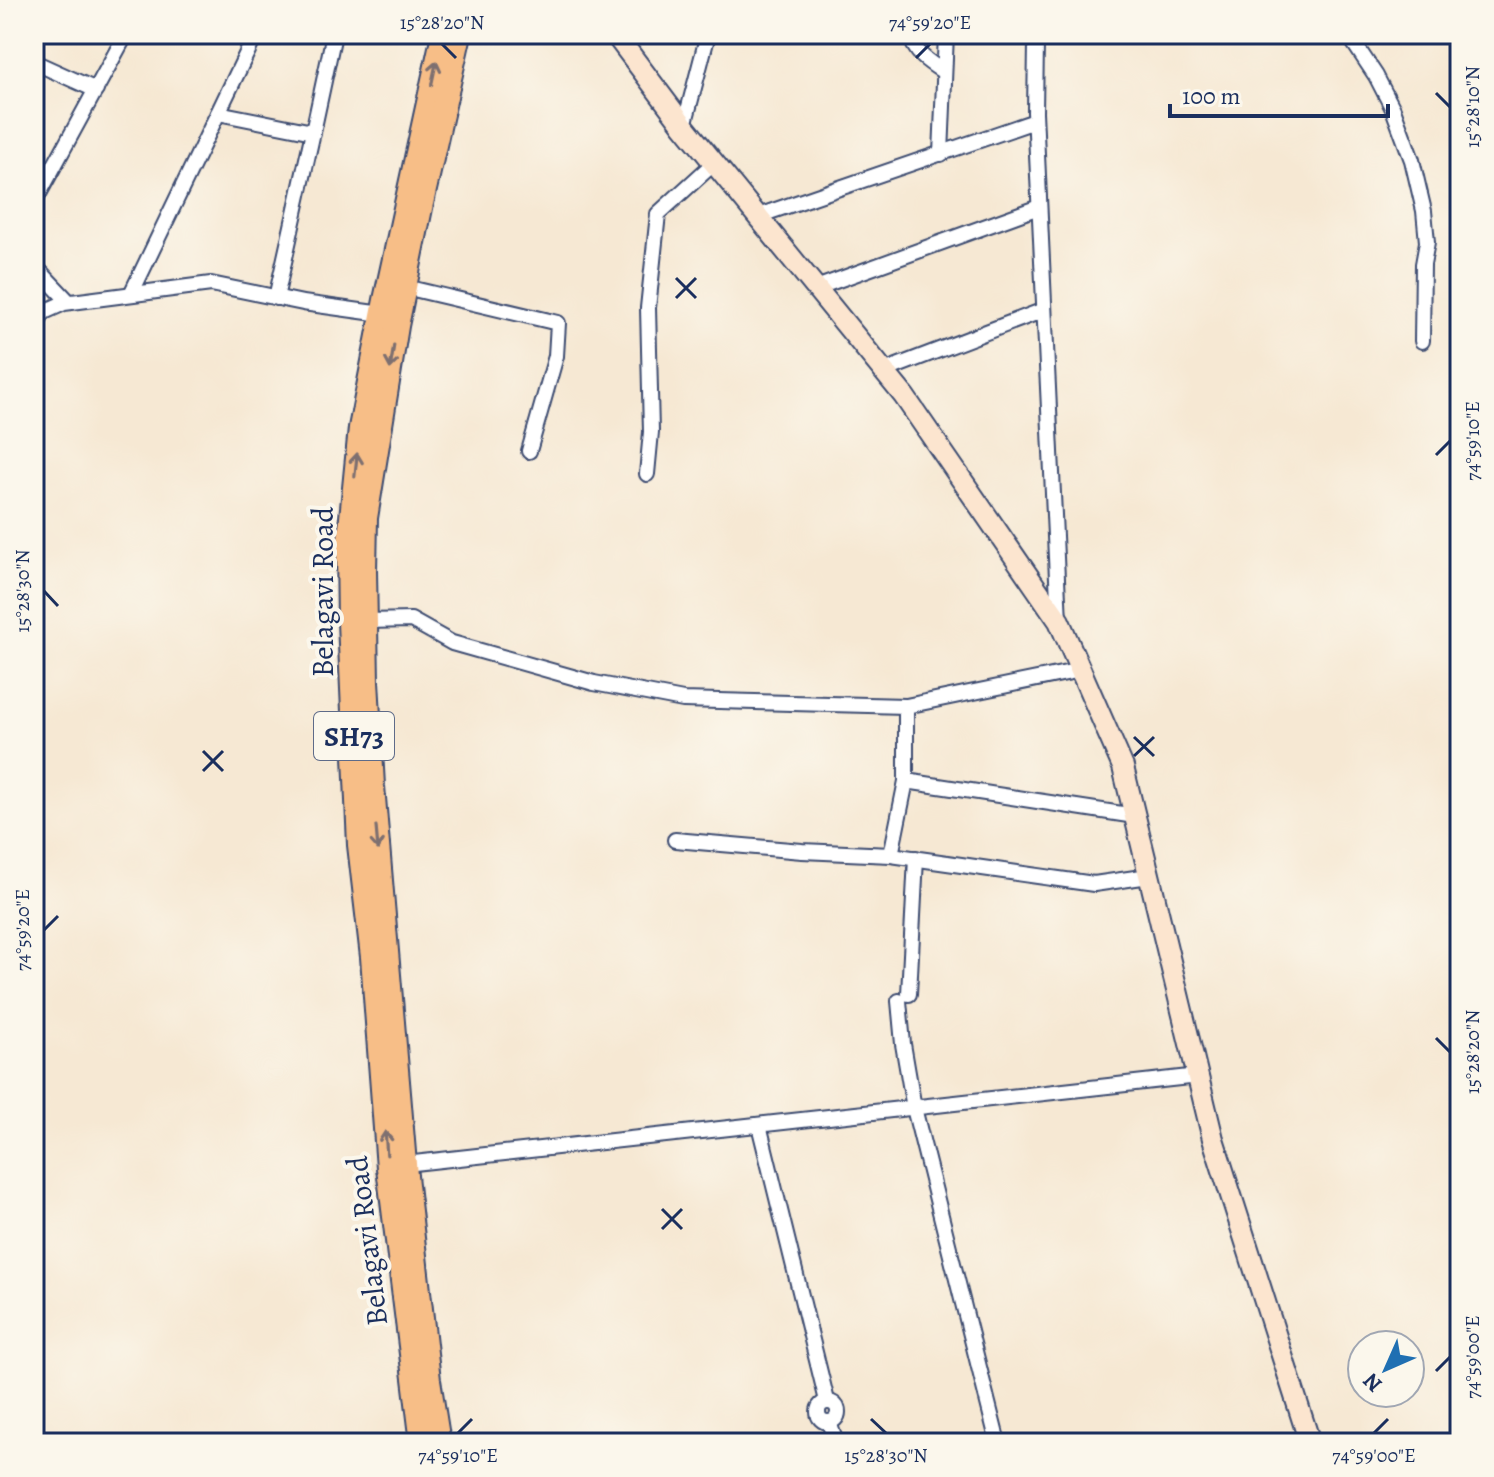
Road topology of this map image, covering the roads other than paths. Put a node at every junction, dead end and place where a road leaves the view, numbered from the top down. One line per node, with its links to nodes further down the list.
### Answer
1 (38, 34): 13 (street)
2 (126, 34): 16 (street)
3 (256, 34): 17 (street)
4 (334, 34): 20 (street)
5 (443, 34): 33 (main road, Belagavi Road / SH73, one-way to 5)
6 (460, 34): 27 (main road)
7 (615, 34): 19 (main road)
8 (708, 34): 19 (street)
9 (910, 34): 15 (street)
10 (946, 34): 15 (street)
11 (1038, 34): 18 (street)
12 (1348, 34): 35 (street)
13 (34, 41)
14 (34, 62): 16 (street)
15 (944, 72): 21 (street)
16 (96, 90): 23 (street)
17 (218, 113): 20 (street); 29 (street)
18 (1035, 121): 21 (street); 24 (street)
19 (684, 126): 22 (main road)
20 (313, 132): 30 (street)
21 (941, 154): 25 (street)
22 (714, 163): 25 (main road); 38 (street)
23 (34, 203)
24 (1039, 207): 28 (street); 32 (street)
25 (758, 216): 28 (main road)
26 (34, 265): 31 (street)
27 (405, 287): 37 (street); 39 (main road, one-way to 39)
28 (816, 288): 36 (main road)
29 (131, 294): 30 (street); 31 (street)
30 (276, 298): 33 (street)
31 (69, 302): 34 (street)
32 (1044, 310): 36 (street); 40 (street)
33 (382, 314): 53 (main road, Belagavi Road / SH73, one-way to 33)
34 (34, 328)
35 (1422, 341)
36 (884, 371): 40 (main road)
37 (529, 451)
38 (647, 474)
39 (367, 621): 42 (street); 52 (main road, one-way to 52)
40 (1059, 621): 41 (main road)
41 (1081, 670): 42 (street); 44 (main road)
42 (906, 706): 43 (street)
43 (906, 781): 44 (street); 46 (street)
44 (1135, 816): 48 (main road)
45 (675, 840): 46 (street)
46 (891, 855): 47 (street)
47 (916, 858): 48 (street); 50 (street)
48 (1149, 876): 49 (main road)
49 (1198, 1076): 50 (street); 57 (main road)
50 (914, 1108): 51 (street); 56 (street)
51 (759, 1125): 52 (street); 55 (street)
52 (405, 1164): 54 (main road)
53 (422, 1443)
54 (439, 1443)
55 (836, 1443)
56 (998, 1443)
57 (1310, 1443)

